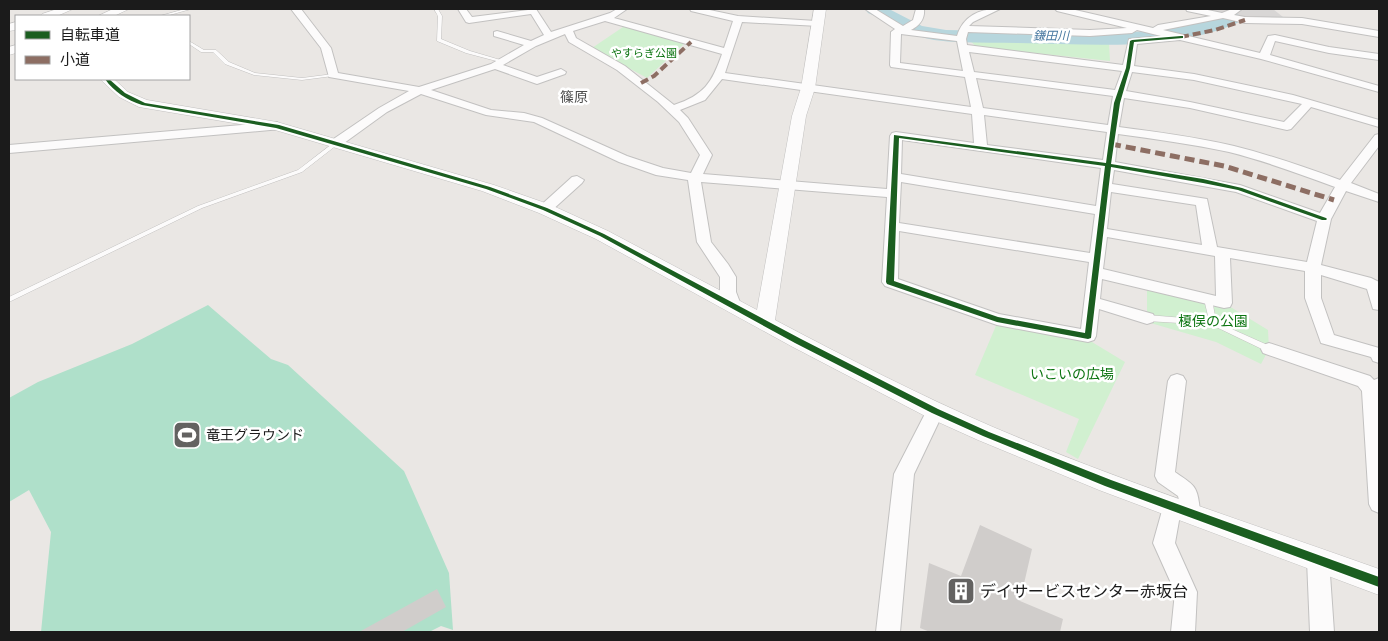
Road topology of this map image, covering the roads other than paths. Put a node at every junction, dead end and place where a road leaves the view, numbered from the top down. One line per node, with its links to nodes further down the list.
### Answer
1 (67, 9): 16 (street)
2 (123, 9): 17 (street)
3 (189, 9): 18 (lane)
4 (296, 9): 38 (street)
5 (436, 9): 35 (lane)
6 (462, 9): 14 (street)
7 (694, 9): 21 (street)
8 (869, 9): 22 (street)
9 (920, 9): 22 (street)
10 (993, 9): 29 (street)
11 (1060, 9): 23 (street)
12 (1190, 9): 19 (street)
13 (1238, 9): 19 (street)
14 (533, 10): 27 (street)
15 (614, 12): 24 (street); 32 (street)
16 (49, 15)
17 (107, 15)
18 (166, 15)
19 (1222, 15): 23 (street); 26 (street)
20 (818, 16): 21 (street); 42 (street)
21 (738, 19): 32 (street)
22 (903, 29): 29 (street); 40 (street)
23 (1148, 29): 28 (street); 29 (street)
24 (568, 30): 27 (street); 47 (street)
25 (497, 34): 31 (street)
26 (1379, 34)
27 (549, 36): 31 (street)
28 (1181, 37): 33 (street); 36 (street)
29 (963, 39): 36 (street); 40 (street)
30 (190, 43): 38 (lane)
31 (532, 44): 35 (street)
32 (727, 52): 39 (street)
33 (1264, 56): 34 (street); 43 (street)
34 (1379, 57)
35 (498, 64): 37 (street); 44 (street)
36 (1128, 68): 45 (street); 46 (street)
37 (561, 72)
38 (333, 75): 44 (street)
39 (719, 75): 42 (street); 47 (street)
40 (970, 76): 45 (street); 48 (street)
41 (108, 80): 50 (street)
42 (808, 88): 48 (street); 62 (street)
43 (1379, 89)
44 (420, 90): 53 (street); 58 (street)
45 (1118, 94): 46 (street); 51 (street)
46 (1309, 103): 49 (street)
47 (672, 109): 58 (street)
48 (978, 111): 51 (street); 54 (street)
49 (1379, 124)
50 (277, 126): 53 (street); 55 (street)
51 (1113, 130): 57 (street); 61 (street)
52 (1379, 138): 56 (street)
53 (336, 143): 66 (street); 76 (lane)
54 (981, 148): 57 (street); 59 (street)
55 (9, 149)
56 (1374, 154): 61 (street)
57 (1108, 165): 63 (street); 68 (street)
58 (694, 177): 62 (street); 78 (street)
59 (894, 177): 64 (street); 67 (street)
60 (577, 180): 66 (street)
61 (1343, 185): 65 (street); 68 (street)
62 (788, 186): 64 (street); 81 (street)
63 (1106, 187): 67 (street); 71 (street)
64 (894, 194): 69 (street)
65 (1379, 198)
66 (545, 209): 78 (street)
67 (1103, 211): 70 (street)
68 (1324, 220): 73 (street)
69 (892, 226): 72 (street); 77 (street)
70 (1100, 232): 71 (street); 72 (street)
71 (1216, 251): 73 (street); 75 (street)
72 (1096, 266): 75 (street); 77 (street)
73 (1314, 268): 74 (street); 84 (street)
74 (1373, 282): 79 (street)
75 (1208, 299): 82 (lane)
76 (9, 300)
77 (1092, 302): 80 (street)
78 (733, 305): 81 (street)
79 (1379, 305)
80 (1147, 318): 82 (lane)
81 (765, 322): 87 (street)
82 (1213, 323): 83 (lane)
83 (1269, 349): 86 (street)
84 (1379, 357)
85 (1177, 381): 89 (street)
86 (1375, 387): 88 (street)
87 (935, 411): 89 (street); 92 (street)
88 (1379, 504)
89 (1181, 510): 90 (street); 93 (street)
90 (1318, 560): 91 (street); 94 (street)
91 (1379, 582)
92 (888, 632)
93 (1183, 632)
94 (1322, 632)

